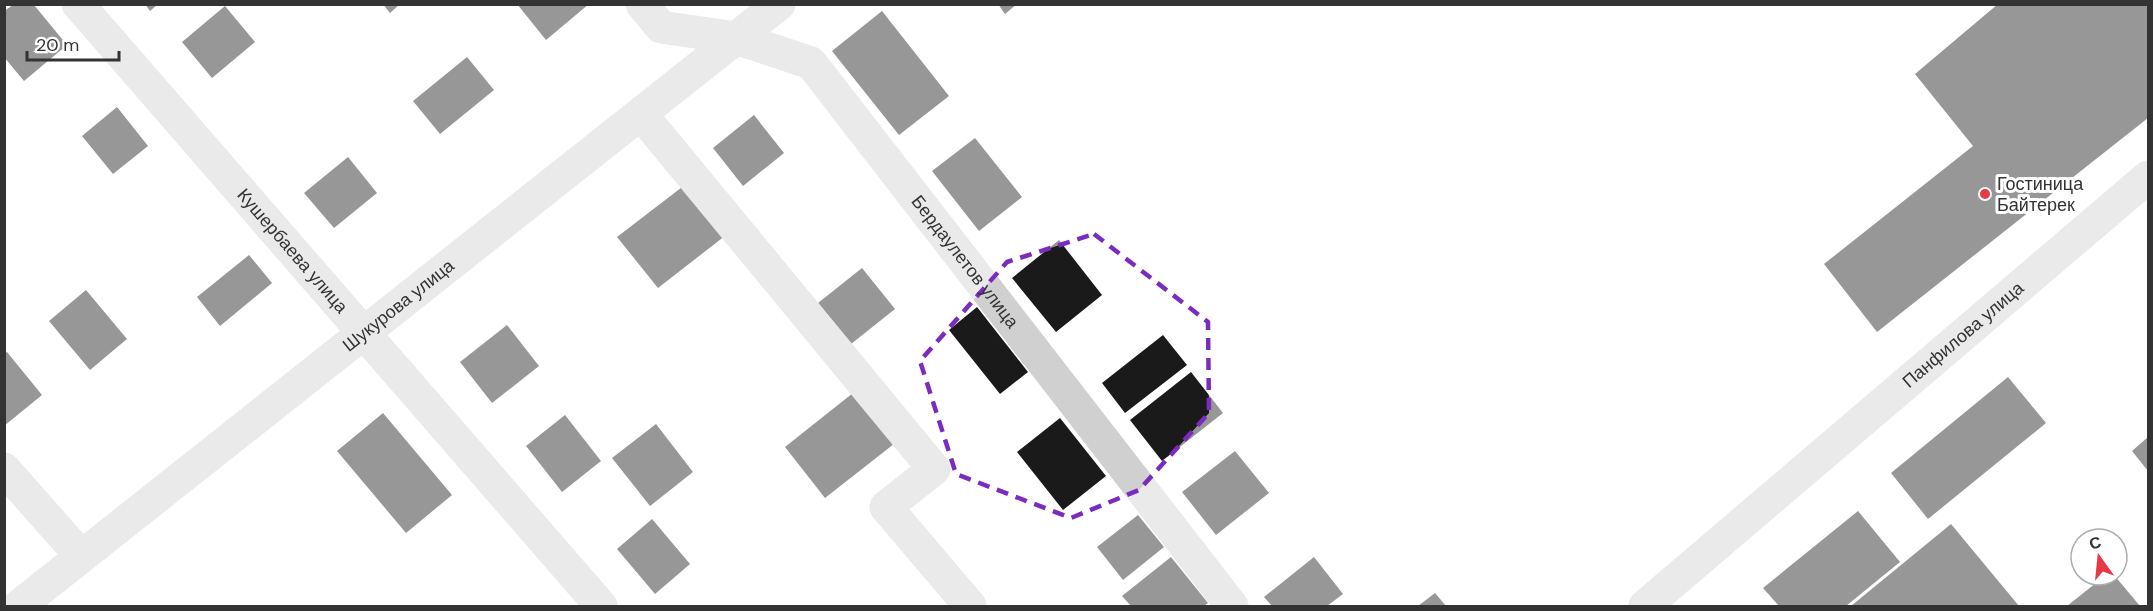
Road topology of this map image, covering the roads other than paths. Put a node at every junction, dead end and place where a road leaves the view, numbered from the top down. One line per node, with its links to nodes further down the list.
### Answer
1 (78, 4): 7 (street, Кушербаева улица)
2 (642, 4): 4 (street, Бердаулетов улица)
3 (779, 4): 4 (street, Шукурова улица)
4 (736, 38): 5 (street, Шукурова улица); 13 (street, Бердаулетов улица)
5 (641, 114): 7 (street, Шукурова улица); 12 (street)
6 (2148, 177): 14 (street, Панфилова улица)
7 (364, 334): 9 (street, Шукурова улица); 11 (street, Кушербаева улица)
8 (4, 469): 9 (street)
9 (81, 556): 10 (street, Шукурова улица)
10 (19, 606)
11 (601, 606)
12 (970, 606)
13 (1232, 606)
14 (1645, 606)

